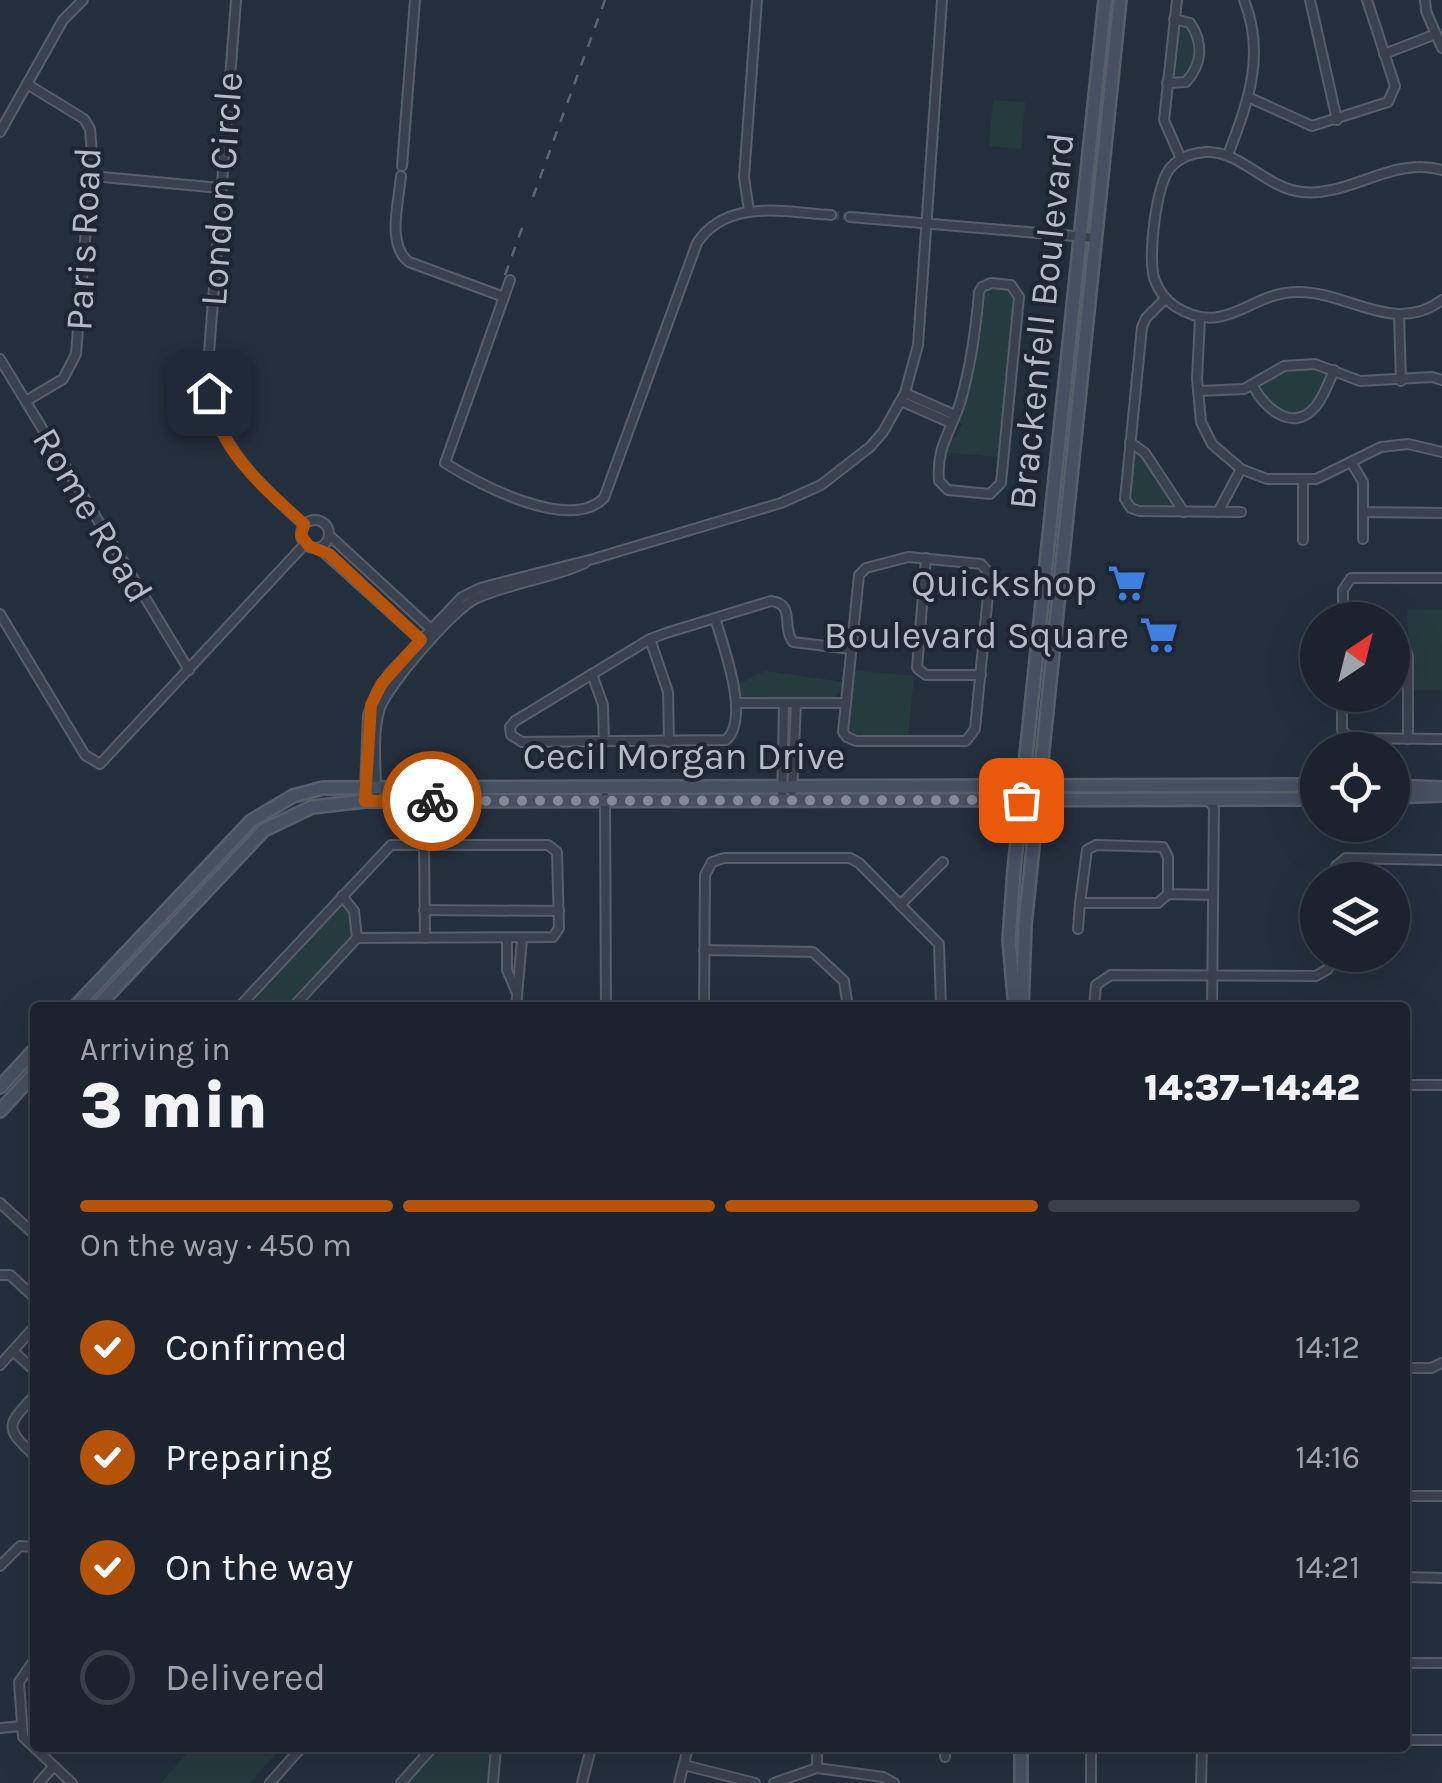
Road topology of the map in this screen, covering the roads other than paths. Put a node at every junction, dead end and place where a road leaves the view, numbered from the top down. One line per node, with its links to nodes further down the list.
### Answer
1 (83, 0): 18 (street)
2 (236, 0): 26 (street, London Circle)
3 (415, 0): 34 (street)
4 (757, 0): 27 (street)
5 (942, 0): 30 (street)
6 (1105, 0): 31 (street, Brackenfell Boulevard)
7 (1120, 0): 32 (street, Brackenfell Boulevard)
8 (1176, 0): 13 (street)
9 (1244, 0): 19 (street)
10 (1310, 0): 20 (street)
11 (1367, 0): 16 (street)
12 (1425, 0): 14 (street)
13 (1174, 19): 17 (street); 17 (street)
14 (1436, 34): 15 (street); 16 (street)
15 (1442, 48)
16 (1384, 54): 20 (street)
17 (1168, 82): 23 (street)
18 (27, 84): 21 (street); 25 (street, Paris Road)
19 (1248, 97): 20 (street); 22 (street)
20 (1337, 120)
21 (0, 132)
22 (1228, 156): 23 (street); 24 (street)
23 (1182, 158): 35 (street)
24 (1442, 170)
25 (92, 176): 26 (street); 46 (street, Paris Road)
26 (220, 188): 59 (street, London Circle)
27 (749, 211): 28 (street); 34 (street)
28 (831, 215)
29 (850, 216): 30 (street)
30 (926, 221): 31 (street); 45 (street)
31 (1079, 236): 32 (street); 92 (street, Brackenfell Boulevard)
32 (1096, 238): 94 (street, Brackenfell Boulevard)
33 (510, 280): 34 (street)
34 (504, 296)
35 (1165, 299): 38 (street); 49 (street)
36 (1442, 300): 37 (street)
37 (1399, 315): 38 (street); 41 (street)
38 (1200, 318): 44 (street)
39 (0, 359): 46 (street, Rome Road)
40 (1334, 370): 41 (street); 43 (street); 43 (street)
41 (1401, 380): 42 (street)
42 (1442, 380)
43 (1253, 386): 44 (street)
44 (1198, 391): 52 (street)
45 (903, 397): 47 (street); 70 (street)
46 (26, 402): 74 (street, Rome Road)
47 (953, 419): 47 (street)
48 (1442, 437): 50 (street)
49 (1130, 442): 54 (street); 54 (street)
50 (1440, 452): 51 (street)
51 (1351, 462): 53 (street); 57 (street)
52 (1241, 470): 53 (street); 55 (street)
53 (1303, 480): 61 (street)
54 (1184, 512): 55 (street)
55 (1218, 512): 56 (street)
56 (1242, 512)
57 (1363, 512): 58 (street); 62 (street)
58 (1442, 513)
59 (304, 524): 60 (street); 63 (street)
60 (330, 536): 64 (street); 70 (street)
61 (1303, 540)
62 (1363, 540)
63 (305, 544): 64 (street); 74 (street)
64 (319, 548): 72 (street)
65 (926, 558): 73 (street); 76 (street); 76 (street)
66 (1442, 578): 67 (street)
67 (1343, 602)
68 (0, 614): 74 (street)
69 (715, 618): 71 (street); 73 (street); 77 (street)
70 (434, 631): 72 (street)
71 (650, 638): 75 (street); 84 (street)
72 (424, 643): 89 (street)
73 (851, 649): 80 (street)
74 (189, 670)
75 (592, 674): 83 (street); 83 (street)
76 (981, 675): 80 (street)
77 (736, 703): 78 (street); 84 (street)
78 (784, 703): 79 (street); 85 (street)
79 (796, 703): 80 (street); 86 (street)
80 (846, 704)
81 (1410, 739): 82 (street)
82 (1442, 739)
83 (604, 742): 84 (street)
84 (669, 742)
85 (783, 746): 86 (street); 91 (street)
86 (795, 746): 91 (street)
87 (1214, 785): 88 (street); 94 (street); 102 (street)
88 (1300, 785)
89 (371, 786): 90 (street, Cecil Morgan Drive); 100 (street); 123 (street, Cecil Morgan Drive)
90 (605, 786): 91 (street, Cecil Morgan Drive); 101 (street)
91 (787, 786): 92 (street, Cecil Morgan Drive); 97 (street)
92 (1023, 786): 94 (street, Cecil Morgan Drive); 98 (street, Brackenfell Boulevard)
93 (1410, 788): 95 (street)
94 (1039, 792): 98 (street, Cecil Morgan Drive); 102 (street); 133 (street, Brackenfell Boulevard)
95 (1442, 792): 96 (street)
96 (1410, 795)
97 (787, 800): 98 (street, Cecil Morgan Drive); 101 (street, Cecil Morgan Drive)
98 (1021, 800): 132 (street, Brackenfell Boulevard)
99 (1300, 800): 102 (street)
100 (370, 801): 101 (street, Cecil Morgan Drive); 124 (street, Cecil Morgan Drive)
101 (605, 801): 128 (street)
102 (1214, 803): 108 (street)
103 (424, 845): 109 (street); 112 (street); 113 (street)
104 (1442, 860): 106 (street)
105 (943, 862): 111 (street)
106 (1341, 862)
107 (1168, 894): 108 (street); 110 (street); 110 (street)
108 (1213, 895): 121 (street)
109 (342, 896): 115 (street); 125 (street)
110 (1080, 903): 114 (street)
111 (900, 905): 119 (street); 131 (street)
112 (424, 910): 113 (street); 116 (street)
113 (559, 911): 118 (street)
114 (1078, 928)
115 (357, 938): 116 (street); 126 (street)
116 (424, 938): 117 (street)
117 (507, 938): 118 (street); 122 (street)
118 (522, 938): 122 (street)
119 (704, 950): 129 (street); 130 (street)
120 (1322, 972): 121 (street)
121 (1214, 975): 134 (street); 135 (street)
122 (516, 991): 127 (street)
123 (80, 1002)
124 (102, 1002)
125 (244, 1002)
126 (298, 1002)
127 (516, 1002)
128 (606, 1002)
129 (704, 1002)
130 (847, 1002)
131 (941, 1002)
132 (1017, 1002)
133 (1019, 1002)
134 (1095, 1002)
135 (1212, 1002)
136 (30, 1054): 140 (street)
137 (30, 1078): 141 (street)
138 (1410, 1085): 139 (street)
139 (1442, 1085)
140 (0, 1087)
141 (0, 1110)
142 (0, 1203): 143 (street)
143 (30, 1230)
144 (0, 1275): 145 (street)
145 (30, 1293)
146 (30, 1331): 147 (street)
147 (12, 1351): 149 (street); 150 (street)
148 (1442, 1363): 151 (street)
149 (0, 1365)
150 (30, 1367)
151 (1410, 1368)
152 (30, 1400): 153 (street)
153 (30, 1451)
154 (1410, 1496): 155 (street)
155 (1442, 1496)
156 (30, 1547): 157 (street)
157 (0, 1566)
158 (1410, 1577): 159 (street)
159 (1442, 1578)
160 (1410, 1663): 161 (street)
161 (1442, 1663)
162 (30, 1666): 163 (street)
163 (22, 1726): 164 (street); 167 (street)
164 (0, 1728)
165 (1410, 1740): 166 (street)
166 (1442, 1740)
167 (30, 1747)
168 (36, 1752): 179 (street)
169 (297, 1752): 183 (street)
170 (428, 1752): 184 (street)
171 (496, 1752): 185 (street)
172 (590, 1752): 186 (street)
173 (687, 1752): 178 (street)
174 (817, 1752): 180 (street)
175 (1021, 1752): 191 (street)
176 (1092, 1752): 192 (street)
177 (1202, 1752): 193 (street)
178 (684, 1764): 187 (street); 188 (street)
179 (53, 1767): 181 (street); 182 (street)
180 (818, 1768): 189 (street); 190 (street)
181 (39, 1783)
182 (72, 1783)
183 (270, 1783)
184 (400, 1783)
185 (492, 1783)
186 (582, 1783)
187 (679, 1783)
188 (755, 1783)
189 (774, 1783)
190 (894, 1783)
191 (1020, 1783)
192 (1091, 1783)
193 (1201, 1783)

